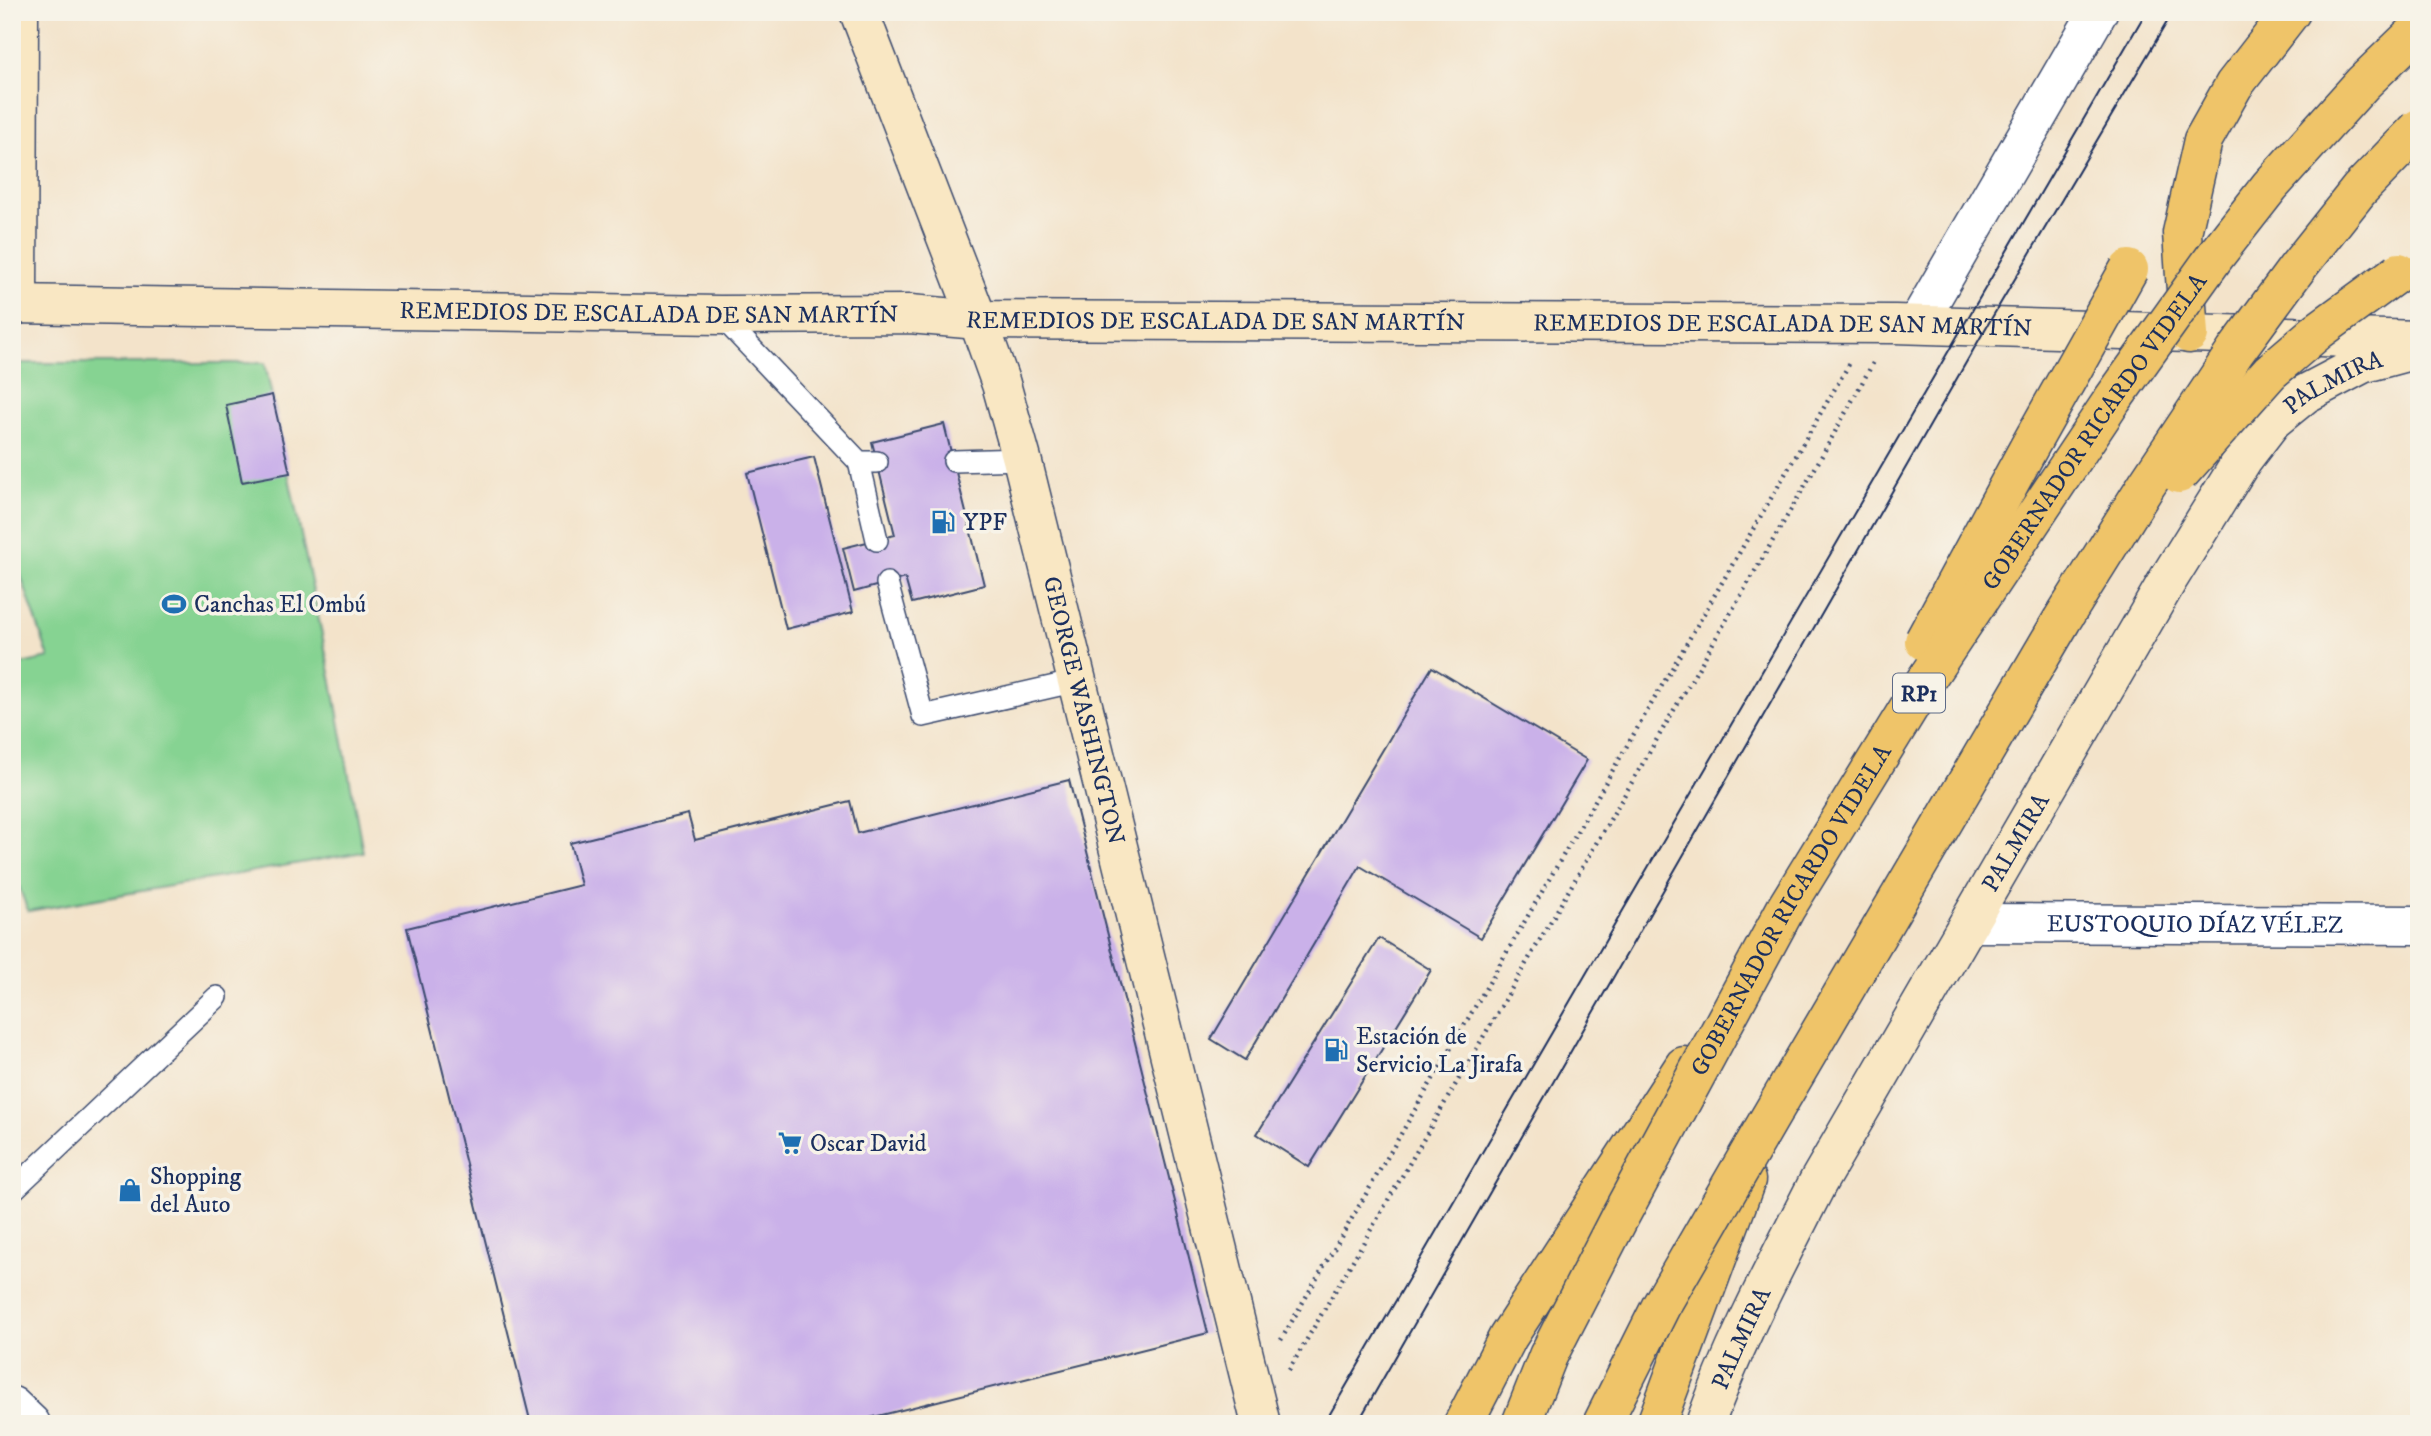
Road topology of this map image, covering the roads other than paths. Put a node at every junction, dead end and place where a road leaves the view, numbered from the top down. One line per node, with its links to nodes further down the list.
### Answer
1 (19, 12): 9 (main road)
2 (859, 12): 11 (main road, GEORGE WASHINGTON)
3 (2098, 12): 12 (street)
4 (2291, 12): 13 (highway)
5 (2419, 29): 22 (highway, GOBERNADOR RICARDO VIDELA / RP1, bridge)
6 (2419, 128): 20 (highway, bridge)
7 (2129, 269): 22 (highway, bridge)
8 (2399, 272): 20 (highway, bridge)
9 (15, 304): 10 (main road, REMEDIOS DE ESCALADA DE SAN MARTÍN)
10 (720, 315): 11 (main road, REMEDIOS DE ESCALADA DE SAN MARTÍN); 18 (lane)
11 (978, 320): 12 (main road, REMEDIOS DE ESCALADA DE SAN MARTÍN); 16 (main road, GEORGE WASHINGTON)
12 (1895, 324): 13 (main road, REMEDIOS DE ESCALADA DE SAN MARTÍN)
13 (2189, 334): 14 (main road, REMEDIOS DE ESCALADA DE SAN MARTÍN)
14 (2419, 340)
15 (2419, 349): 23 (main road, PALMIRA)
16 (1022, 459): 17 (lane); 21 (main road, GEORGE WASHINGTON)
17 (954, 461)
18 (877, 540)
19 (887, 583): 21 (lane)
20 (2062, 620): 26 (highway, bridge)
21 (1077, 681): 29 (main road, GEORGE WASHINGTON)
22 (1786, 908): 31 (highway, bridge); 32 (highway, GOBERNADOR RICARDO VIDELA / RP1, bridge)
23 (1969, 923): 24 (street, EUSTOQUIO DÍAZ VÉLEZ); 35 (main road, PALMIRA)
24 (2419, 925)
25 (217, 997): 27 (lane)
26 (1769, 1119): 33 (highway, bridge); 34 (highway, bridge)
27 (12, 1191)
28 (12, 1406): 30 (street)
29 (1257, 1408)
30 (31, 1424)
31 (1463, 1424)
32 (1521, 1424)
33 (1602, 1424)
34 (1656, 1424)
35 (1705, 1424)

